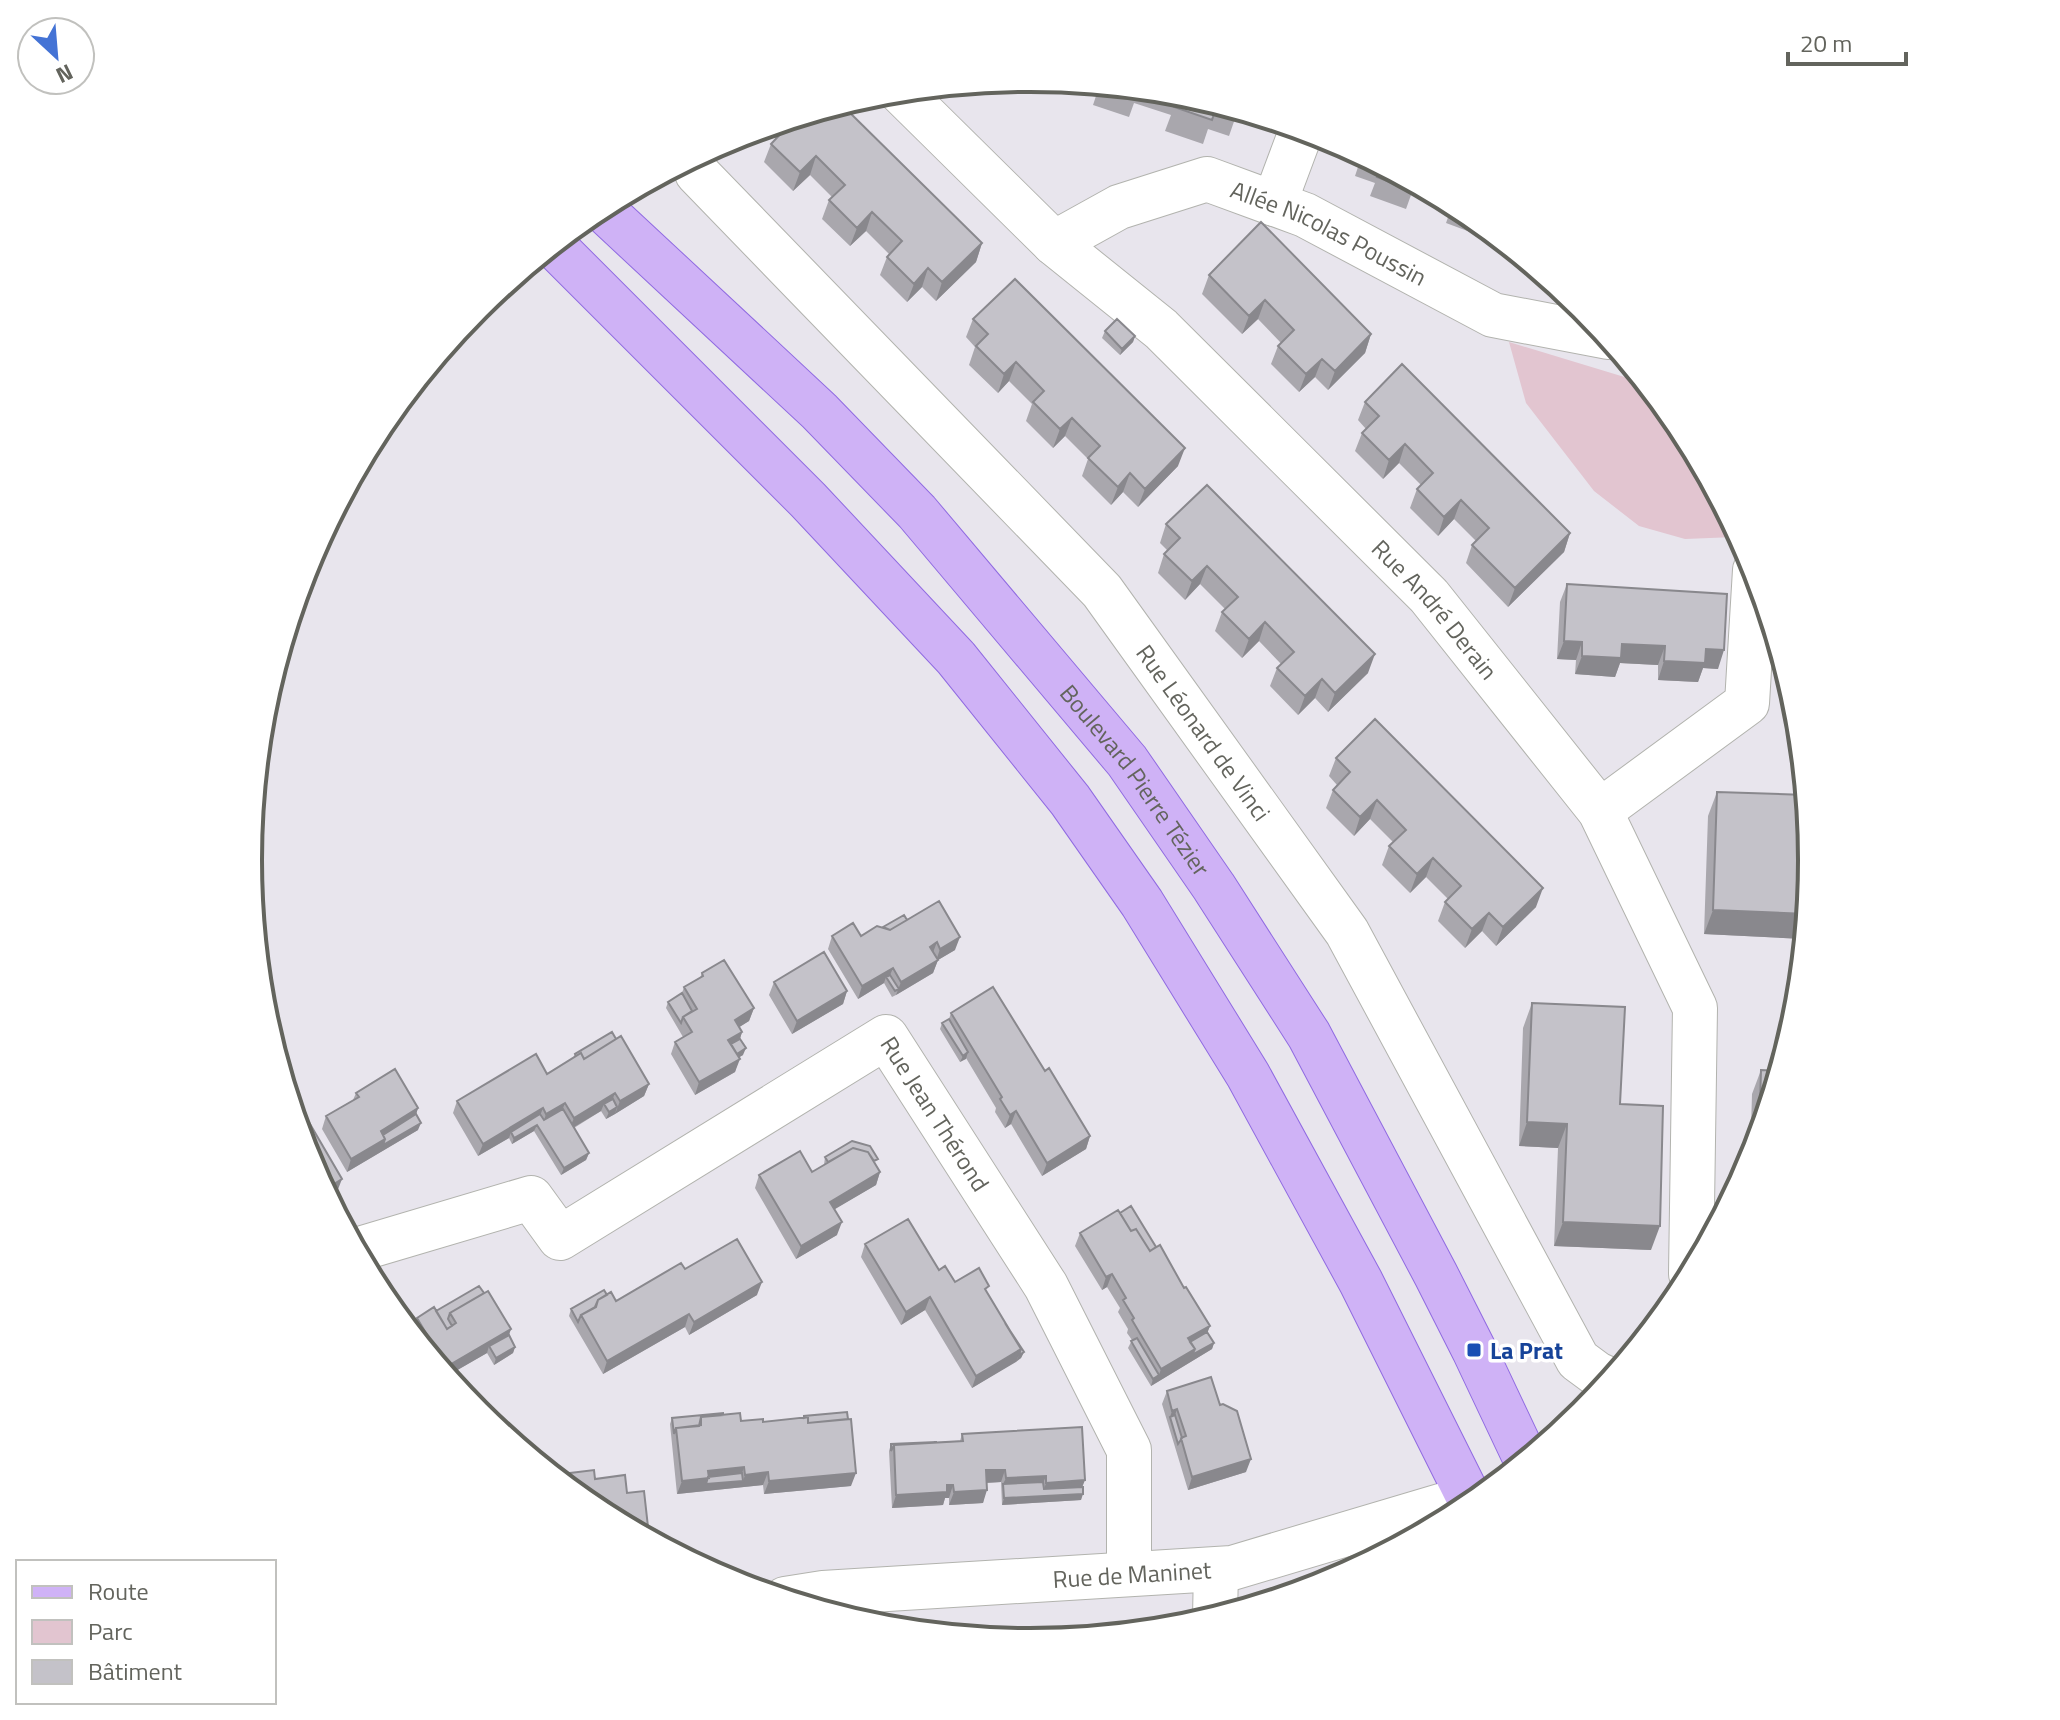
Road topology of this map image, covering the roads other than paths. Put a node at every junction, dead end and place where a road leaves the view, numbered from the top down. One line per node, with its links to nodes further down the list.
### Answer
1 (911, 102): 6 (street, Rue André Derain)
2 (1298, 140): 4 (street)
3 (695, 168): 13 (street, Rue Léonard de Vinci)
4 (1274, 204): 6 (street, Allée Nicolas Poussin); 8 (street, Allée Nicolas Poussin)
5 (610, 217): 14 (main road, Boulevard Pierre Tézier)
6 (1054, 243): 10 (street, Rue André Derain)
7 (560, 252): 15 (main road)
8 (1588, 333)
9 (1753, 602): 10 (street)
10 (1600, 811): 12 (street, Rue André Derain)
11 (367, 1247): 18 (street, Rue Jean Thérond)
12 (1691, 1250)
13 (1599, 1375)
14 (1521, 1450)
15 (1466, 1493)
16 (1450, 1503): 17 (street, Rue de Maninet)
17 (1216, 1570): 18 (street, Rue de Maninet); 20 (street)
18 (1129, 1574): 19 (street, Rue de Maninet)
19 (809, 1595)
20 (1215, 1605)

